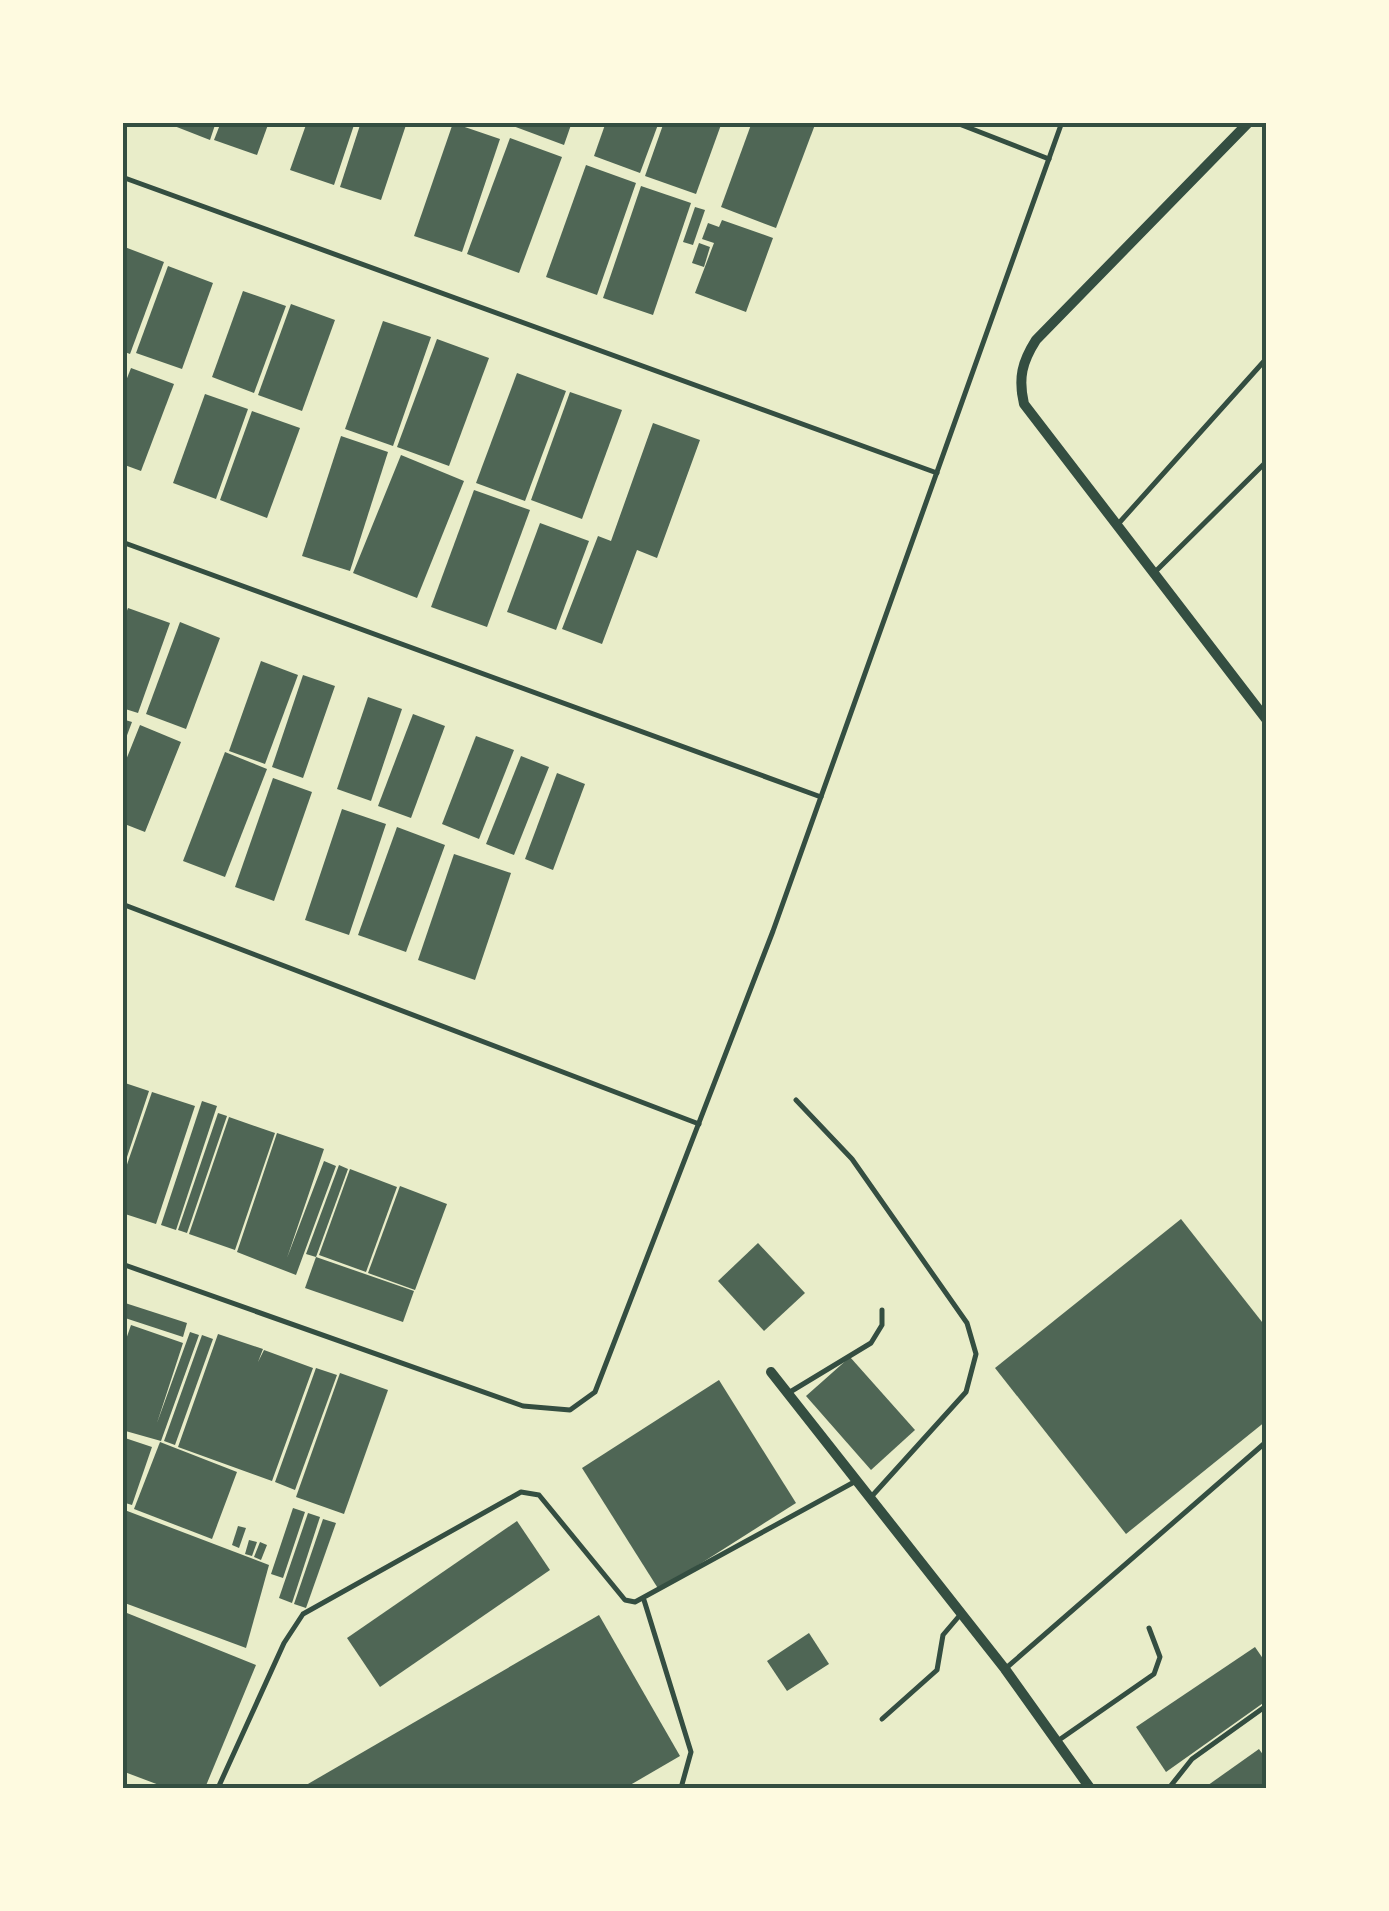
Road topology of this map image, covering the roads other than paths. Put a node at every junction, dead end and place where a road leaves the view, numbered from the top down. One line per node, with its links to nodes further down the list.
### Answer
1 (954, 122): 4 (lane)
2 (1062, 122): 4 (lane)
3 (1249, 122): 9 (street)
4 (1049, 158): 8 (lane)
5 (122, 178): 8 (lane)
6 (1266, 360): 9 (lane)
7 (1266, 462): 11 (lane)
8 (937, 473): 13 (lane)
9 (1116, 525): 11 (street)
10 (122, 542): 13 (lane)
11 (1154, 574): 12 (street)
12 (1266, 719)
13 (822, 797): 16 (lane)
14 (122, 904): 16 (lane)
15 (796, 1100): 23 (lane)
16 (700, 1124): 17 (lane)
17 (122, 1264)
18 (882, 1310): 20 (lane)
19 (771, 1372): 20 (street)
20 (787, 1393): 22 (street)
21 (1266, 1442): 27 (lane)
22 (856, 1481): 23 (street); 24 (lane)
23 (870, 1498): 25 (street)
24 (644, 1600): 31 (lane); 32 (lane)
25 (960, 1614): 27 (street); 29 (lane)
26 (1149, 1628): 30 (lane)
27 (1005, 1669): 30 (street)
28 (1266, 1706): 34 (lane)
29 (882, 1718)
30 (1056, 1741): 33 (street)
31 (218, 1788)
32 (681, 1788)
33 (1090, 1788)
34 (1169, 1788)

